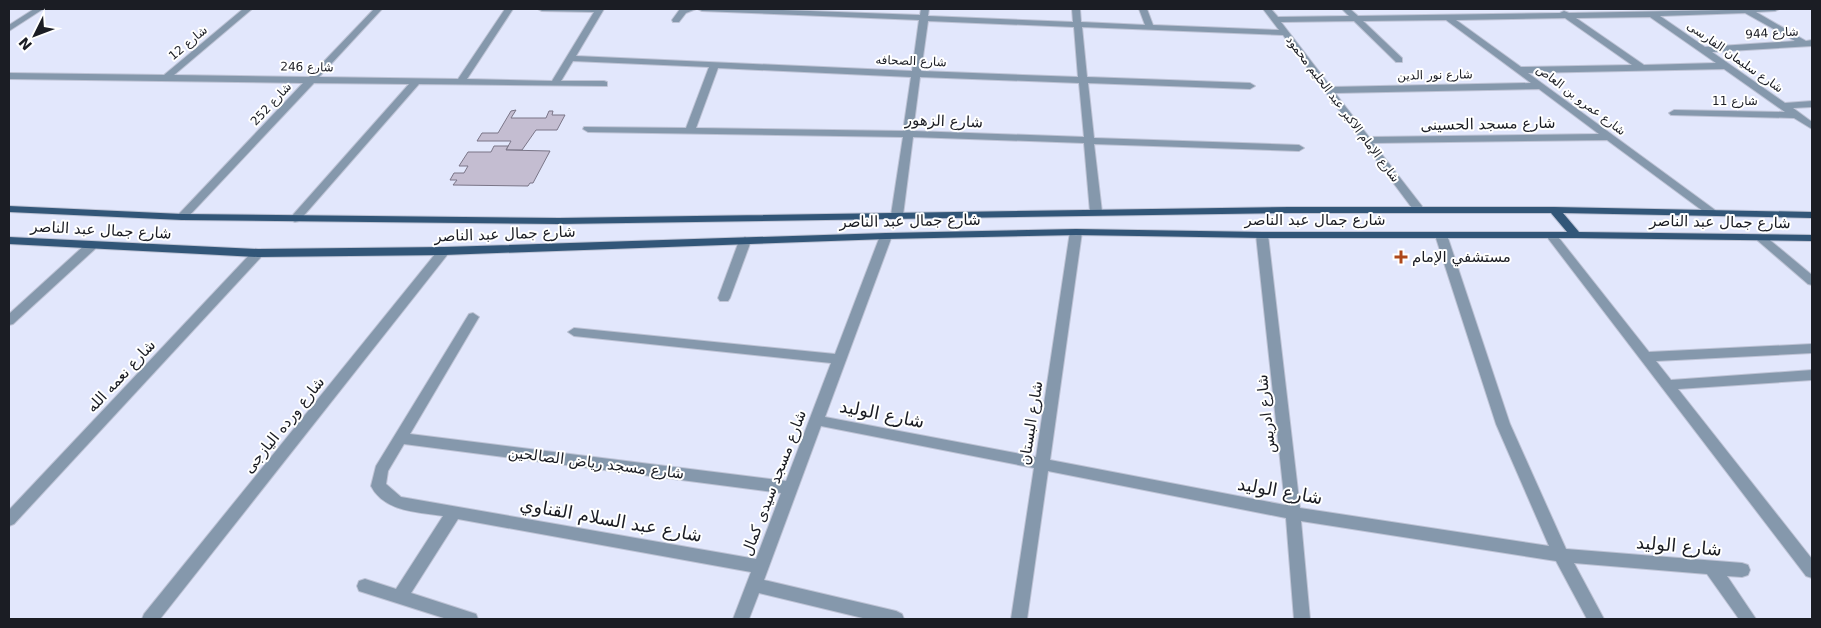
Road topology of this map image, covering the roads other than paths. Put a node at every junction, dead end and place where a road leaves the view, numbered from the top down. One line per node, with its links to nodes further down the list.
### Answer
1 (39, 9): 25 (street)
2 (248, 9): 37 (street, شارع 12)
3 (378, 9): 38 (street, شارع 252)
4 (509, 9): 41 (street)
5 (542, 9): 14 (street)
6 (692, 9): 21 (street)
7 (702, 9): 18 (street)
8 (1076, 9): 23 (street)
9 (1143, 9): 24 (street)
10 (1267, 9): 22 (street, شارع الإمام الاكبر عبد الحليم محمود)
11 (1346, 9): 20 (street)
12 (1436, 9): 19 (street, شارع عمرو بن العاص)
13 (1775, 9): 15 (street)
14 (600, 10): 29 (street)
15 (1746, 10): 17 (street); 27 (street)
16 (1562, 11): 17 (street); 19 (street); 32 (street)
17 (1648, 11): 28 (street, شارع سليمان الفارسى)
18 (925, 13): 23 (street); 35 (street)
19 (1447, 16): 20 (street); 34 (street, شارع عمرو بن العاص)
20 (1355, 18): 22 (street); 30 (street)
21 (676, 20)
22 (1276, 20): 26 (street, شارع الإمام الاكبر عبد الحليم محمود)
23 (1077, 23): 24 (street); 39 (street)
24 (1150, 27): 26 (street)
25 (9, 29)
26 (1286, 33): 46 (street, شارع الإمام الاكبر عبد الحليم محمود)
27 (1810, 45): 28 (street, شارع 944)
28 (1703, 50): 33 (street, شارع سليمان الفارسى)
29 (570, 58): 31 (street, شارع الصحافه); 42 (street)
30 (1399, 60)
31 (714, 64): 35 (street, شارع الصحافه); 53 (street)
32 (1641, 66): 33 (street); 34 (street)
33 (1726, 66): 48 (street, شارع سليمان الفارسى)
34 (1521, 70): 45 (street, شارع عمرو بن العاص)
35 (916, 74): 39 (street, شارع الصحافه); 54 (street)
36 (9, 76): 37 (street, شارع 246)
37 (167, 78): 38 (street, شارع 246)
38 (311, 80): 40 (street, شارع 246); 66 (street, شارع 252)
39 (1083, 80): 44 (street, شارع الصحافه); 56 (street)
40 (417, 81): 41 (street, شارع 246); 67 (street)
41 (461, 82): 42 (street, شارع 246)
42 (555, 83): 43 (street, شارع 246)
43 (604, 84)
44 (1250, 86)
45 (1542, 86): 46 (street, شارع نور الدين); 55 (street, شارع عمرو بن العاص)
46 (1329, 90): 57 (street, شارع الإمام الاكبر عبد الحليم محمود)
47 (1812, 104): 48 (street)
48 (1783, 106): 50 (street, شارع سليمان الفارسى)
49 (1674, 114): 50 (street, شارع 11)
50 (1796, 114): 51 (street, شارع سليمان الفارسى)
51 (1812, 126)
52 (588, 129): 53 (street, شارع الزهور)
53 (690, 131): 54 (street, شارع الزهور)
54 (908, 134): 56 (street, شارع الزهور); 64 (street)
55 (1609, 137): 57 (street, شارع مسجد الحسينى); 63 (street, شارع عمرو بن العاص)
56 (1089, 140): 58 (street, شارع الزهور); 62 (street)
57 (1367, 140): 60 (street, شارع الإمام الاكبر عبد الحليم محمود)
58 (1299, 148)
59 (9, 209): 66 (main road, شارع جمال عبد الناصر)
60 (1419, 210): 61 (main road, شارع جمال عبد الناصر); 62 (main road, شارع جمال عبد الناصر)
61 (1554, 210): 63 (main road, شارع جمال عبد الناصر); 72 (main road)
62 (1096, 212): 64 (main road, شارع جمال عبد الناصر)
63 (1711, 212): 65 (main road, شارع جمال عبد الناصر)
64 (897, 215): 67 (main road, شارع جمال عبد الناصر)
65 (1812, 215)
66 (182, 217): 67 (main road, شارع جمال عبد الناصر)
67 (295, 219)
68 (1076, 232): 69 (main road, شارع جمال عبد الناصر); 73 (main road, شارع جمال عبد الناصر); 93 (street, شارع البستان)
69 (1262, 235): 70 (main road, شارع جمال عبد الناصر); 96 (street, شارع ادريس)
70 (1441, 235): 71 (main road, شارع جمال عبد الناصر); 98 (street)
71 (1550, 235): 72 (main road, شارع جمال عبد الناصر); 87 (street)
72 (1576, 235): 74 (main road, شارع جمال عبد الناصر)
73 (886, 236): 77 (main road, شارع جمال عبد الناصر); 88 (street, شارع مسجد سيدى كمال)
74 (1761, 238): 75 (main road, شارع جمال عبد الناصر); 81 (street)
75 (1812, 238)
76 (9, 240): 78 (main road, شارع جمال عبد الناصر)
77 (745, 241): 79 (main road, شارع جمال عبد الناصر); 82 (street)
78 (91, 246): 80 (main road, شارع جمال عبد الناصر); 84 (street)
79 (444, 251): 80 (main road, شارع جمال عبد الناصر); 106 (street, شارع ورده اليازجى)
80 (258, 253): 97 (street, شارع نعمه الله)
81 (1812, 281)
82 (724, 298)
83 (473, 317): 92 (street, شارع عبد السلام القناوي)
84 (9, 321)
85 (574, 332): 88 (street)
86 (1812, 348): 87 (street)
87 (1647, 358): 90 (street)
88 (838, 359): 91 (street, شارع مسجد سيدى كمال)
89 (1812, 375): 90 (street)
90 (1668, 385): 102 (street)
91 (815, 420): 93 (street, شارع الوليد); 94 (street, شارع مسجد سيدى كمال)
92 (400, 438): 94 (street, شارع مسجد رياض الصالحين); 95 (street, شارع عبد السلام القناوي)
93 (1041, 464): 96 (street, شارع الوليد); 110 (street, شارع البستان)
94 (791, 488): 99 (street, شارع مسجد سيدى كمال)
95 (455, 511): 99 (street, شارع عبد السلام القناوي); 105 (street)
96 (1293, 513): 98 (street, شارع الوليد); 111 (street, شارع ادريس)
97 (9, 520)
98 (1561, 555): 100 (street, شارع الوليد); 112 (street)
99 (760, 567): 103 (street, شارع مسجد سيدى كمال)
100 (1712, 568): 101 (street, شارع الوليد); 113 (street)
101 (1742, 570)
102 (1812, 571)
103 (753, 584): 108 (street, شارع مسجد سيدى كمال); 109 (street)
104 (365, 586): 105 (street)
105 (400, 597): 107 (street)
106 (150, 619)
107 (470, 619)
108 (741, 619)
109 (896, 619)
110 (1019, 619)
111 (1302, 619)
112 (1596, 619)
113 (1748, 619)

